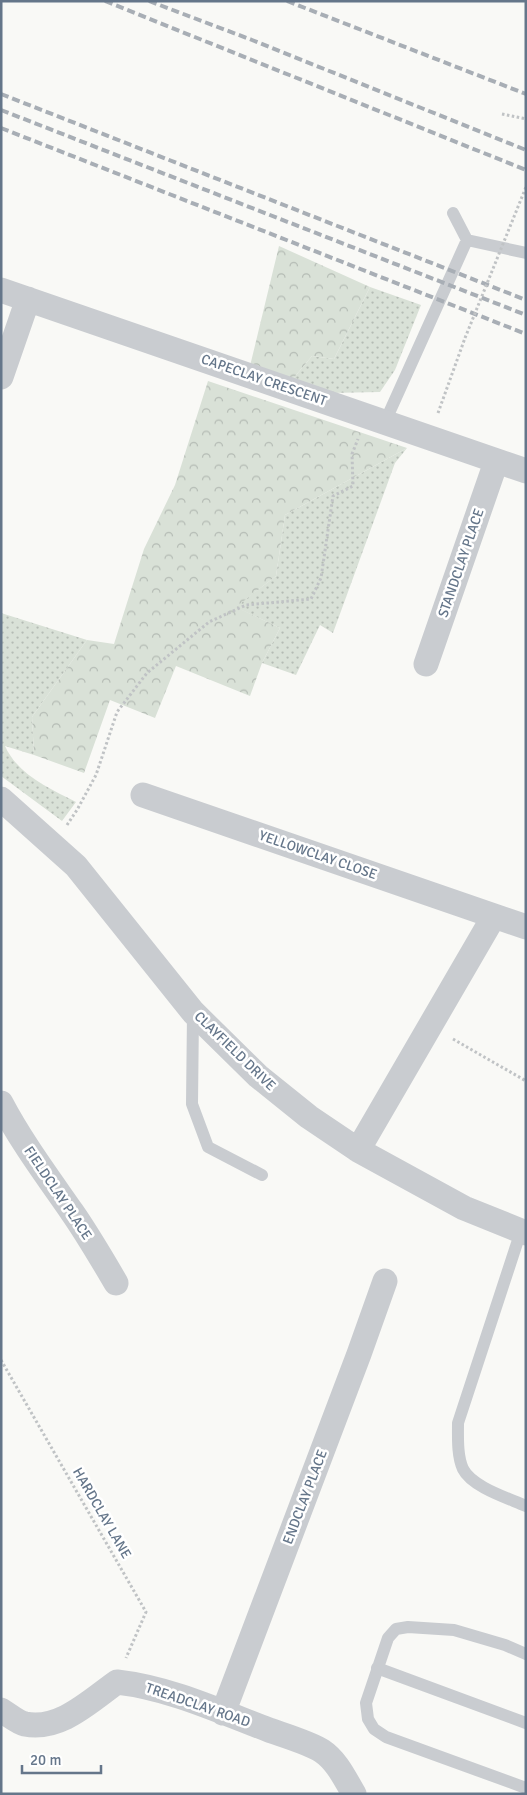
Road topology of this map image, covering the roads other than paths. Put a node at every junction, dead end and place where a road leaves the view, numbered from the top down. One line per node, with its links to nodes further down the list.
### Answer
1 (453, 213): 2 (lane)
2 (467, 240): 3 (lane); 7 (lane)
3 (526, 253)
4 (1, 290): 5 (street, CAPECLAY CRESCENT)
5 (28, 300): 6 (street); 7 (street, CAPECLAY CRESCENT)
6 (1, 377)
7 (376, 419): 8 (street, CAPECLAY CRESCENT)
8 (496, 462): 9 (street, CAPECLAY CRESCENT); 10 (street, STANDCLAY PLACE)
9 (526, 472)
10 (426, 664)
11 (143, 795): 13 (street, YELLOWCLAY CLOSE)
12 (1, 799): 15 (street, CLAYFIELD DRIVE)
13 (494, 916): 14 (street, YELLOWCLAY CLOSE); 17 (street)
14 (526, 927)
15 (193, 1012): 17 (street, CLAYFIELD DRIVE); 18 (lane)
16 (1, 1103): 21 (street, FIELDCLAY PLACE)
17 (358, 1150): 19 (street, CLAYFIELD DRIVE)
18 (262, 1175)
19 (523, 1232): 22 (lane)
20 (385, 1281): 26 (street, ENDCLAY PLACE)
21 (116, 1283)
22 (526, 1506)
23 (526, 1654): 24 (lane)
24 (377, 1668): 27 (lane); 28 (lane)
25 (1, 1710): 26 (street, TREADCLAY ROAD)
26 (223, 1713): 29 (street, TREADCLAY ROAD)
27 (526, 1723)
28 (526, 1788)
29 (354, 1794)

